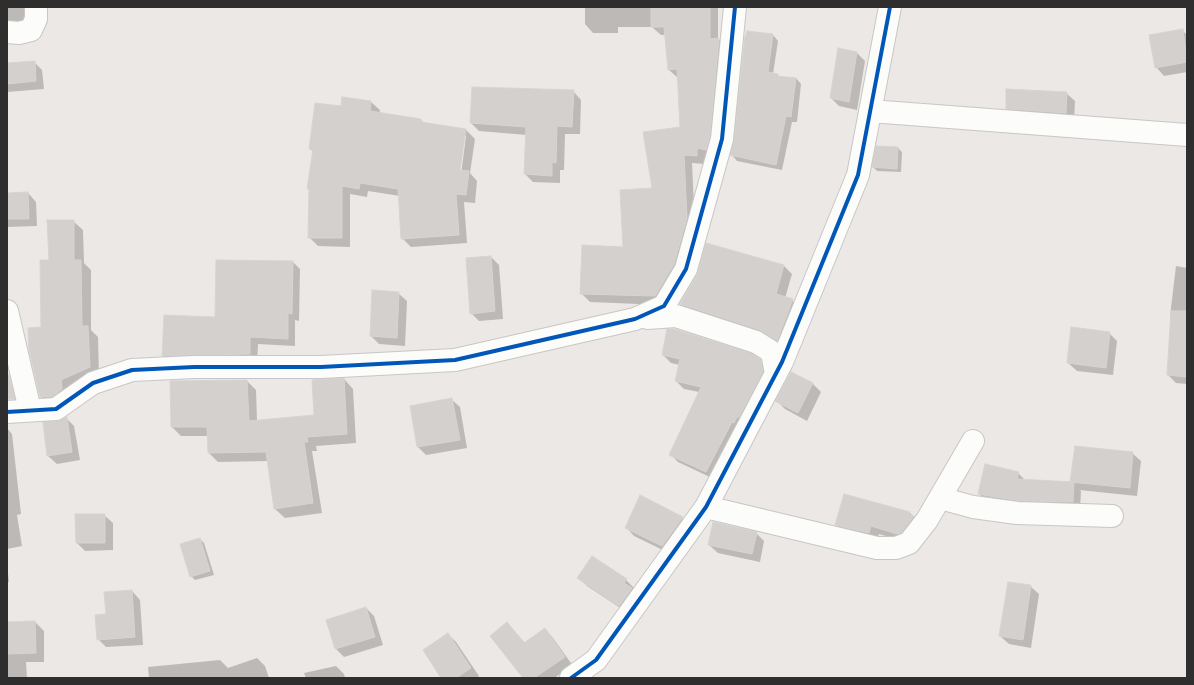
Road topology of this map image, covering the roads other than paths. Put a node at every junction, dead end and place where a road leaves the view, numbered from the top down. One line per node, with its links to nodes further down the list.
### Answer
1 (36, 7): 4 (street)
2 (735, 7): 8 (street)
3 (890, 7): 5 (street)
4 (7, 32)
5 (870, 111): 6 (street); 9 (street)
6 (1187, 135)
7 (7, 311): 10 (street)
8 (635, 319): 9 (street); 10 (street)
9 (776, 374): 14 (street)
10 (30, 410): 11 (street)
11 (7, 412)
12 (973, 441): 13 (street)
13 (940, 498): 14 (street); 15 (street)
14 (706, 507): 16 (street)
15 (1112, 516)
16 (570, 678)

